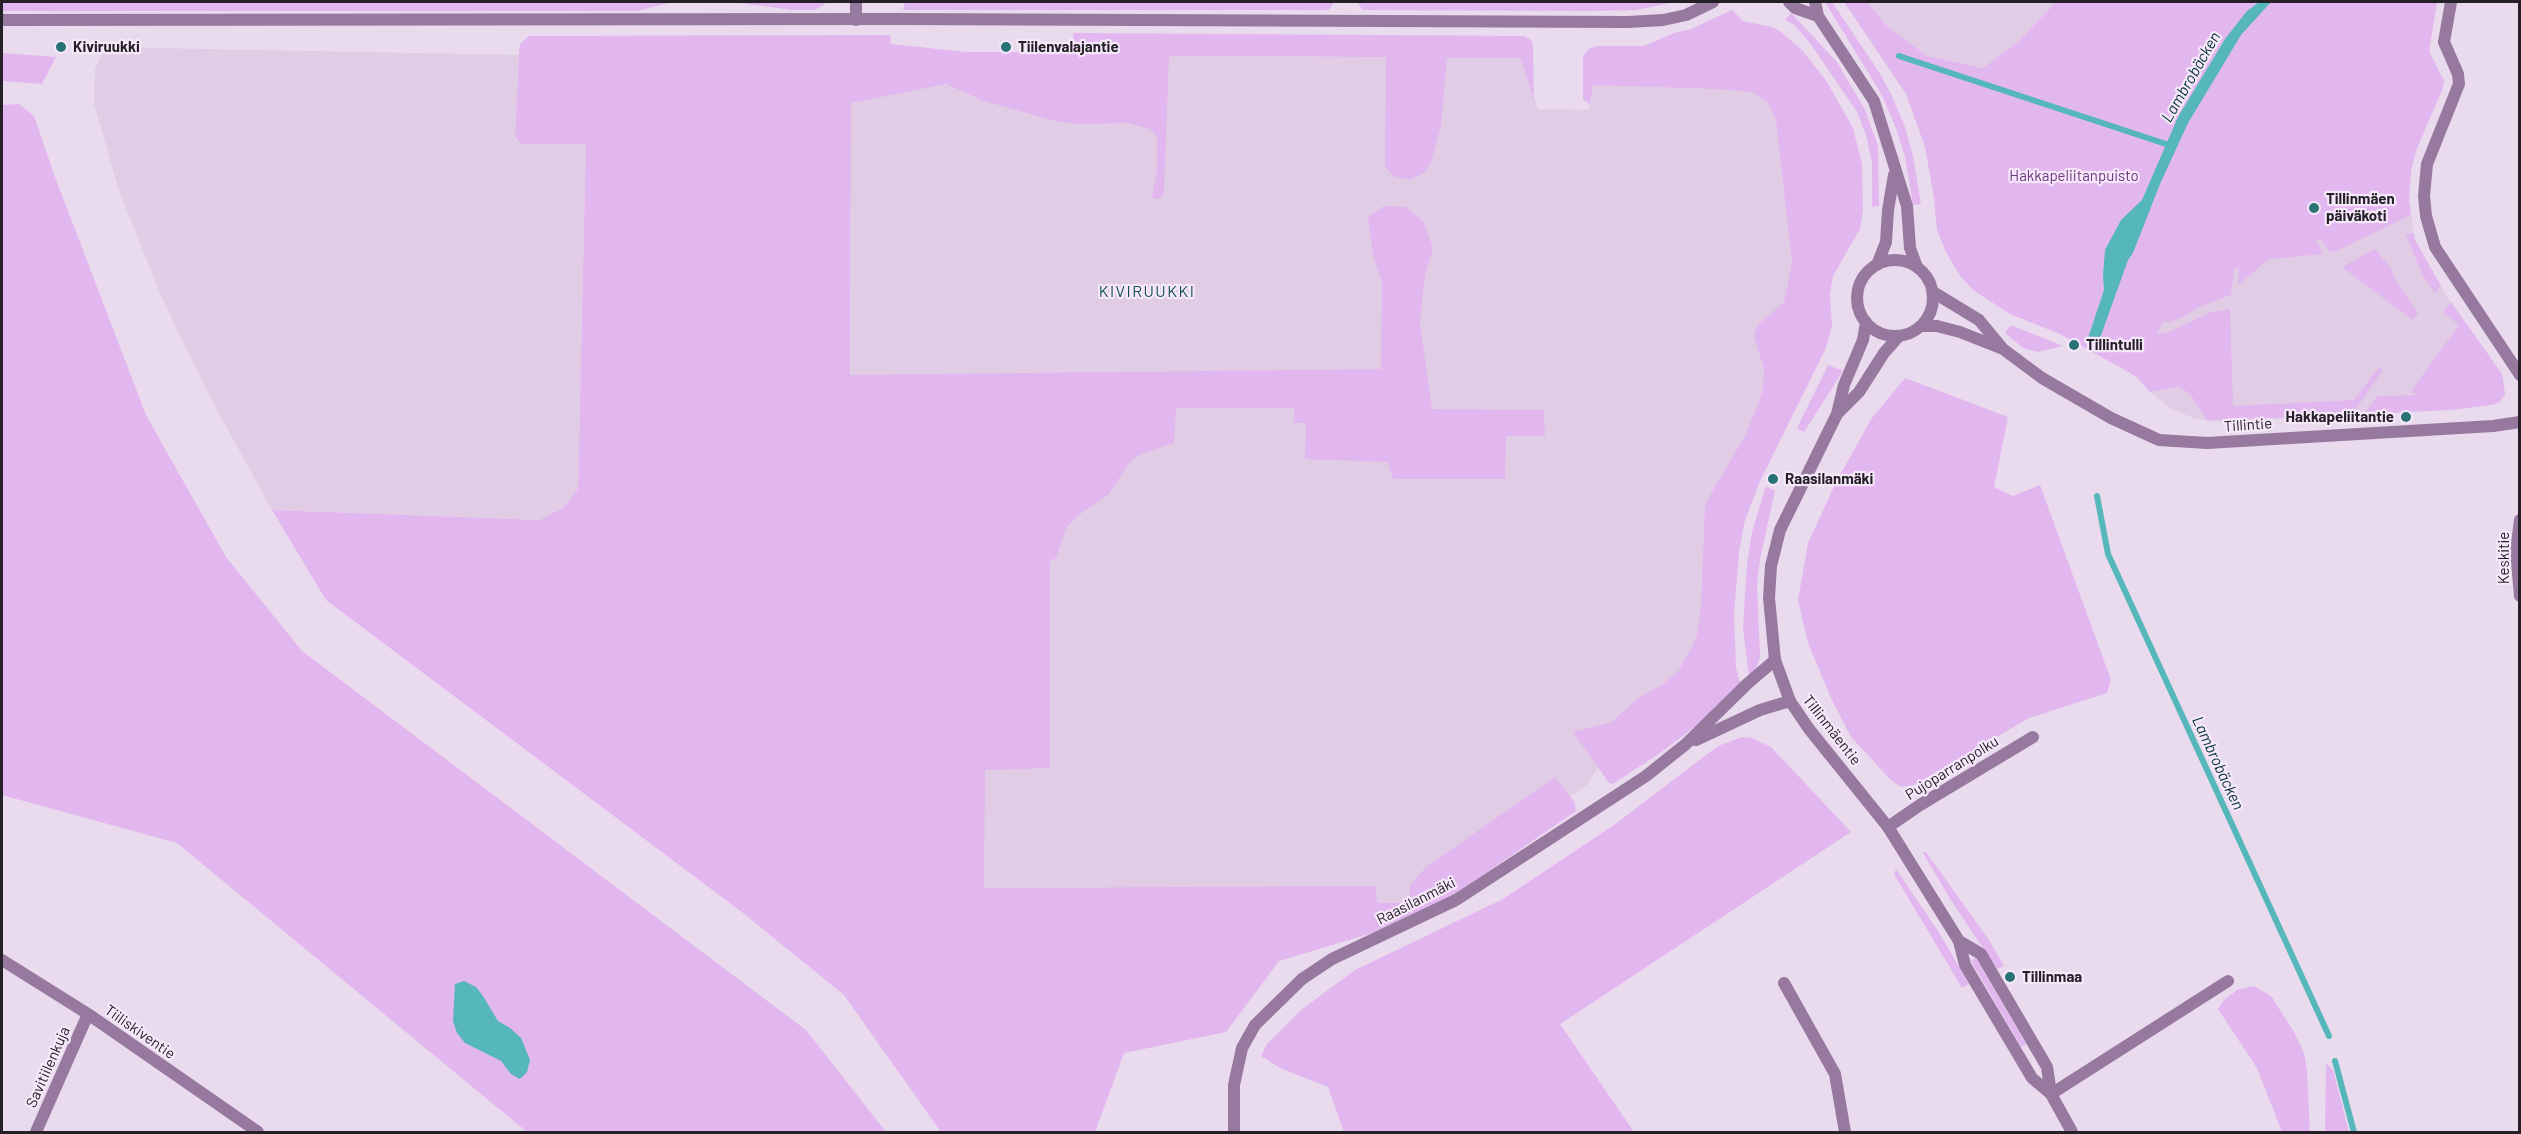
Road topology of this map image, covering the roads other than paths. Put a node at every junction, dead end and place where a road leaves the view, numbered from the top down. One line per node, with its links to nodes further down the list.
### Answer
1 (856, 2): 8 (street)
2 (1713, 2): 8 (street)
3 (1789, 2): 6 (street)
4 (1815, 2): 6 (street)
5 (2451, 2): 17 (street)
6 (1818, 16): 9 (street)
7 (2, 20): 8 (street)
8 (856, 20)
9 (1894, 173): 10 (street); 11 (street)
10 (1877, 265): 11 (street); 13 (street)
11 (1917, 267): 12 (street)
12 (1933, 292): 14 (street); 16 (street, Tillintie)
13 (1866, 322): 15 (street); 18 (street, Tillinmäentie)
14 (1922, 326): 15 (street); 16 (street, Tillintie)
15 (1899, 336): 18 (street, Tillinmäentie)
16 (2002, 349): 19 (street, Tillintie)
17 (2520, 375)
18 (1837, 414): 22 (street, Tillinmäentie)
19 (2520, 422)
20 (2520, 520): 21 (street, Keskitie)
21 (2520, 596)
22 (1775, 660): 23 (street, Tillinmäentie); 25 (street, Raasilanmäki)
23 (1790, 701): 25 (street, Raasilanmäki); 26 (street, Tillinmäentie)
24 (2033, 737): 26 (street, Pujoparranpolku)
25 (1686, 744): 35 (street, Raasilanmäki)
26 (1888, 827): 27 (street, Tillinmäentie)
27 (1959, 941): 32 (street, Tillinmäentie); 32 (street, Tillinmäentie)
28 (2, 960): 31 (street, Tiiliskiventie)
29 (2228, 981): 32 (street)
30 (1784, 983): 36 (street)
31 (88, 1014): 33 (street, Savitiilenkuja); 34 (street, Tiiliskiventie)
32 (2051, 1094): 37 (street, Tillinmäentie)
33 (36, 1132)
34 (258, 1132)
35 (1234, 1132)
36 (1845, 1132)
37 (2072, 1132)

